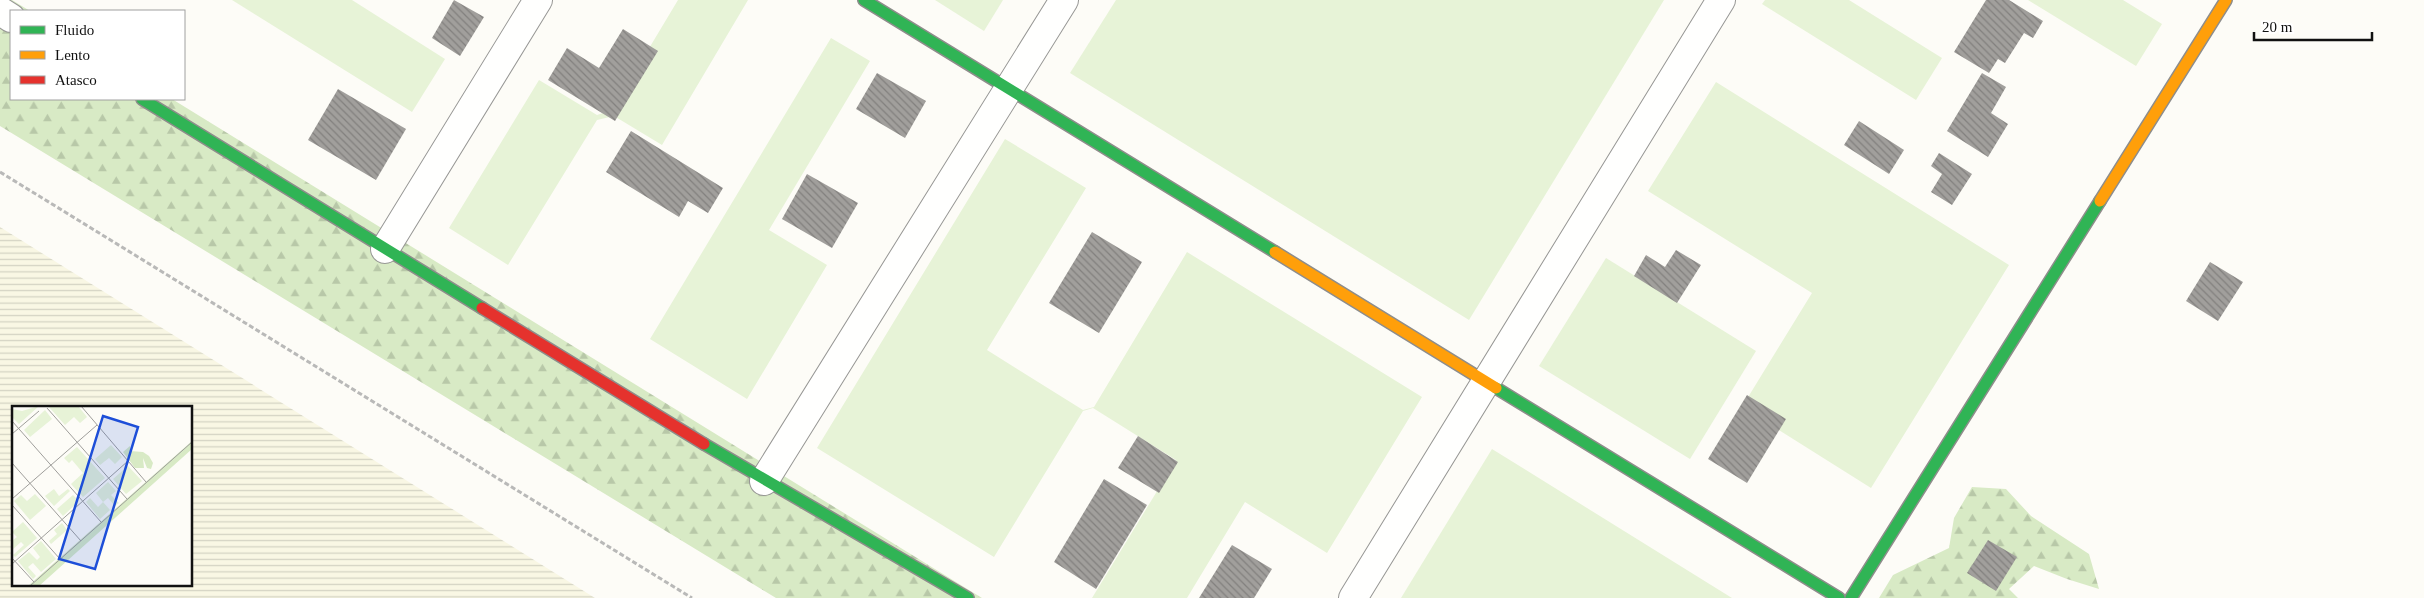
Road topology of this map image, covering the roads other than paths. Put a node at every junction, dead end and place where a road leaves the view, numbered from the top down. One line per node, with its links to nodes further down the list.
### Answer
1 (538, 0): 8 (street)
2 (864, 0): 6 (street)
3 (1064, 0): 6 (street)
4 (1721, 0): 9 (street)
5 (2226, 0): 14 (street)
6 (1009, 89): 9 (street); 10 (street)
7 (144, 100): 8 (street)
8 (385, 249): 10 (street)
9 (1486, 382): 12 (street); 13 (street)
10 (764, 481): 11 (street)
11 (968, 598)
12 (1353, 598)
13 (1839, 598)
14 (1851, 598)

